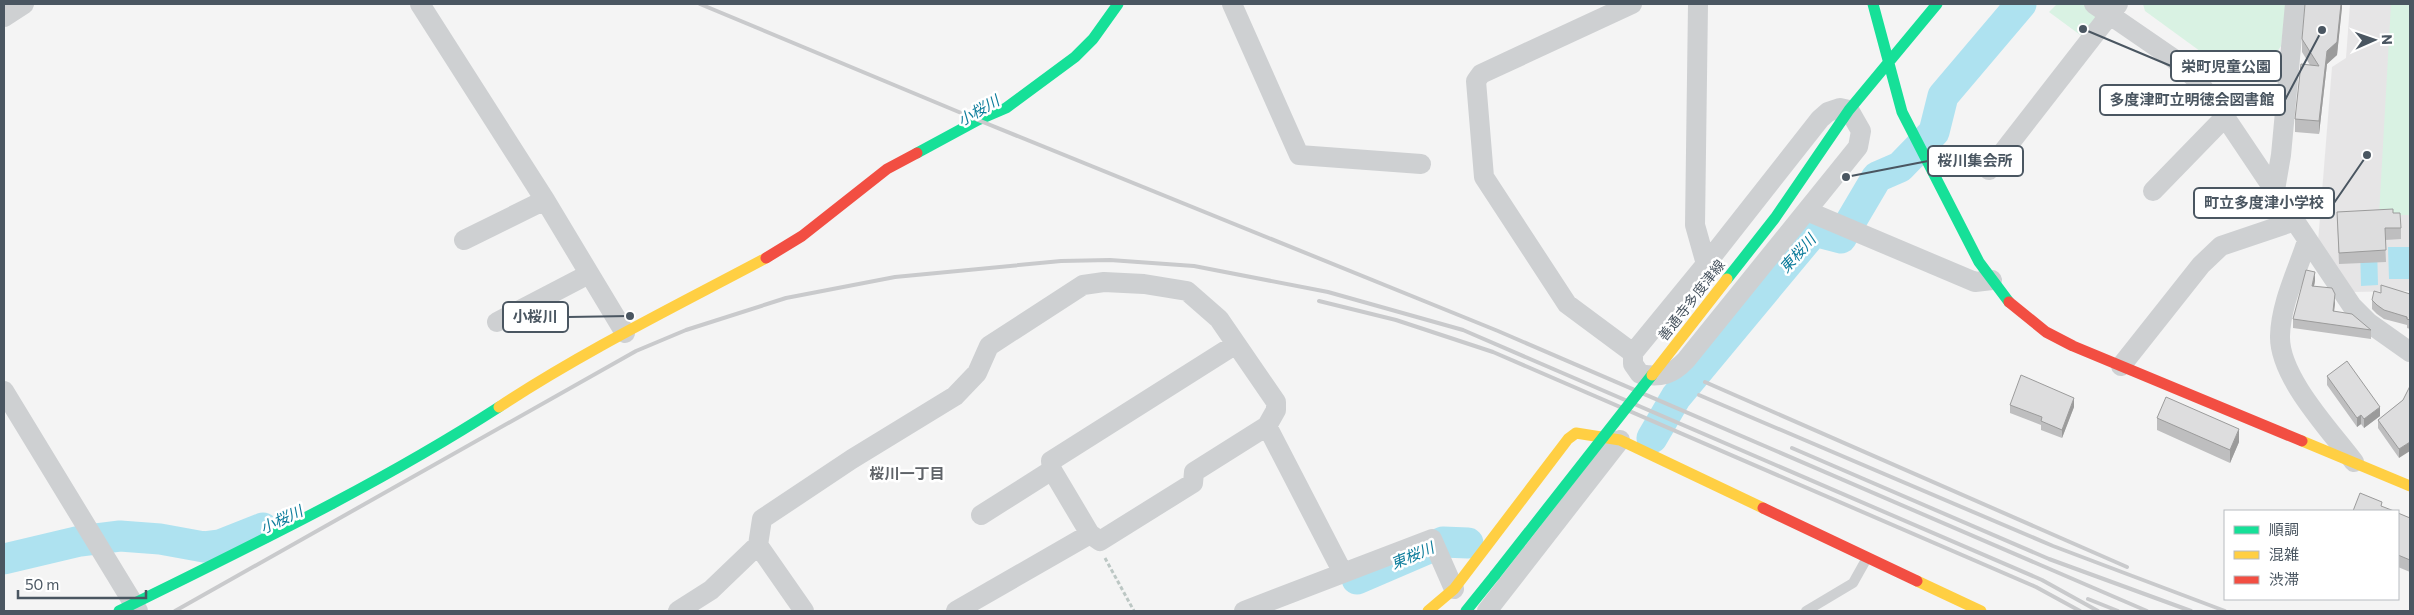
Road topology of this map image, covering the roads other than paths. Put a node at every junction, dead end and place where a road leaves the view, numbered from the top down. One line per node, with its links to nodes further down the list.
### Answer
1 (24, 4): 11 (street)
2 (420, 4): 19 (street)
3 (1118, 4): 28 (street)
4 (1232, 4): 15 (street)
5 (1632, 4): 31 (street)
6 (1698, 4): 24 (street)
7 (1874, 4): 12 (street)
8 (1937, 4): 12 (street, 善通寺多度津線)
9 (2295, 4): 17 (street)
10 (2107, 7): 14 (street); 16 (street)
11 (4, 16)
12 (1888, 63): 13 (street, 善通寺多度津線); 26 (street)
13 (1848, 110): 20 (street); 24 (street); 51 (street, 善通寺多度津線, bridge)
14 (2225, 117): 17 (street); 18 (street)
15 (1421, 164)
16 (1989, 170)
17 (2275, 190): 21 (street)
18 (2153, 191)
19 (545, 200): 22 (street); 25 (street)
20 (1807, 212): 26 (street); 31 (street)
21 (2295, 220): 23 (street); 32 (street)
22 (464, 240)
23 (2308, 241): 30 (street); 36 (street)
24 (1706, 264): 31 (street)
25 (589, 274): 27 (street); 28 (street)
26 (1992, 280): 32 (street)
27 (497, 322)
28 (619, 324): 45 (street)
29 (1236, 344): 34 (street); 37 (street); 41 (street)
30 (2410, 352)
31 (1633, 353)
32 (2121, 366): 36 (street)
33 (6, 399): 45 (street)
34 (1267, 426): 40 (street); 43 (street)
35 (1620, 440): 42 (street); 44 (street); 52 (street)
36 (2356, 464): 38 (street)
37 (1052, 470): 39 (street); 40 (street)
38 (2410, 486)
39 (981, 515)
40 (1095, 538): 48 (street)
41 (758, 544): 46 (street); 47 (street)
42 (1867, 558): 53 (lane); 54 (street)
43 (1343, 573): 44 (street); 49 (street)
44 (1454, 588): 50 (street)
45 (130, 608)
46 (678, 611)
47 (804, 611)
48 (956, 611)
49 (1244, 611)
50 (1428, 611)
51 (1466, 611)
52 (1486, 611)
53 (1806, 611)
54 (1981, 611)

